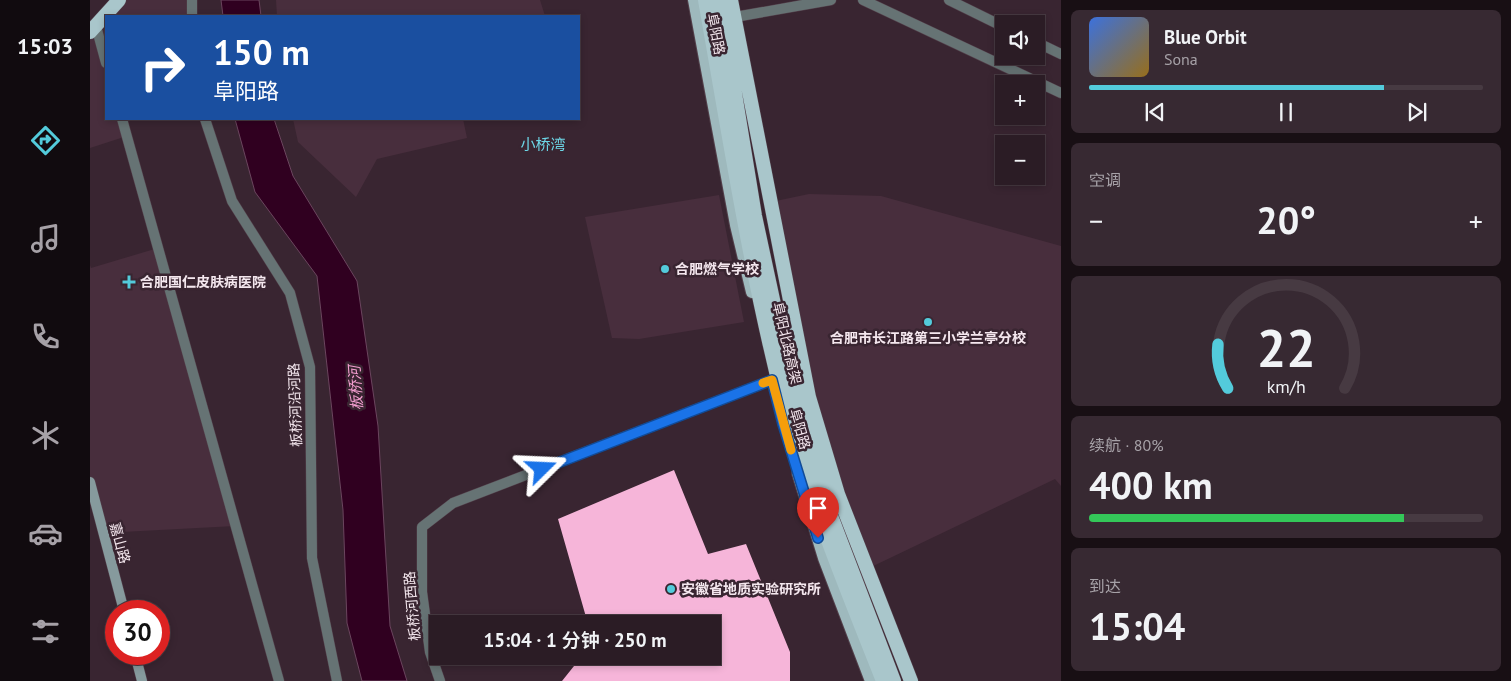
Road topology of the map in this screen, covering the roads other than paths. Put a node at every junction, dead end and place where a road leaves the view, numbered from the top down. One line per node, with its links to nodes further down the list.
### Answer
1 (119, 0): 10 (highway)
2 (192, 0): 11 (street)
3 (694, 0): 22 (main road, 阜阳路)
4 (704, 0): 26 (highway, 阜阳北路高架)
5 (718, 0): 31 (highway, 阜阳北路高架)
6 (731, 0): 13 (highway)
7 (831, 0): 13 (street)
8 (863, 0): 19 (street)
9 (949, 0): 14 (street)
10 (106, 15)
11 (192, 15)
12 (105, 16): 15 (highway)
13 (735, 17): 32 (highway)
14 (995, 23)
15 (93, 29): 18 (street)
16 (1045, 46): 17 (street)
17 (1061, 54)
18 (105, 60)
19 (1061, 93)
20 (122, 120): 28 (street)
21 (205, 120): 29 (street, 板桥河沿河路)
22 (772, 380): 26 (main road, 阜阳路); 30 (street, 板桥河西路)
23 (90, 482): 24 (main road, 嘉山路)
24 (121, 600)
25 (138, 665): 27 (main road)
26 (872, 680)
27 (142, 681)
28 (278, 681)
29 (337, 681)
30 (440, 681)
31 (894, 681)
32 (911, 681)

